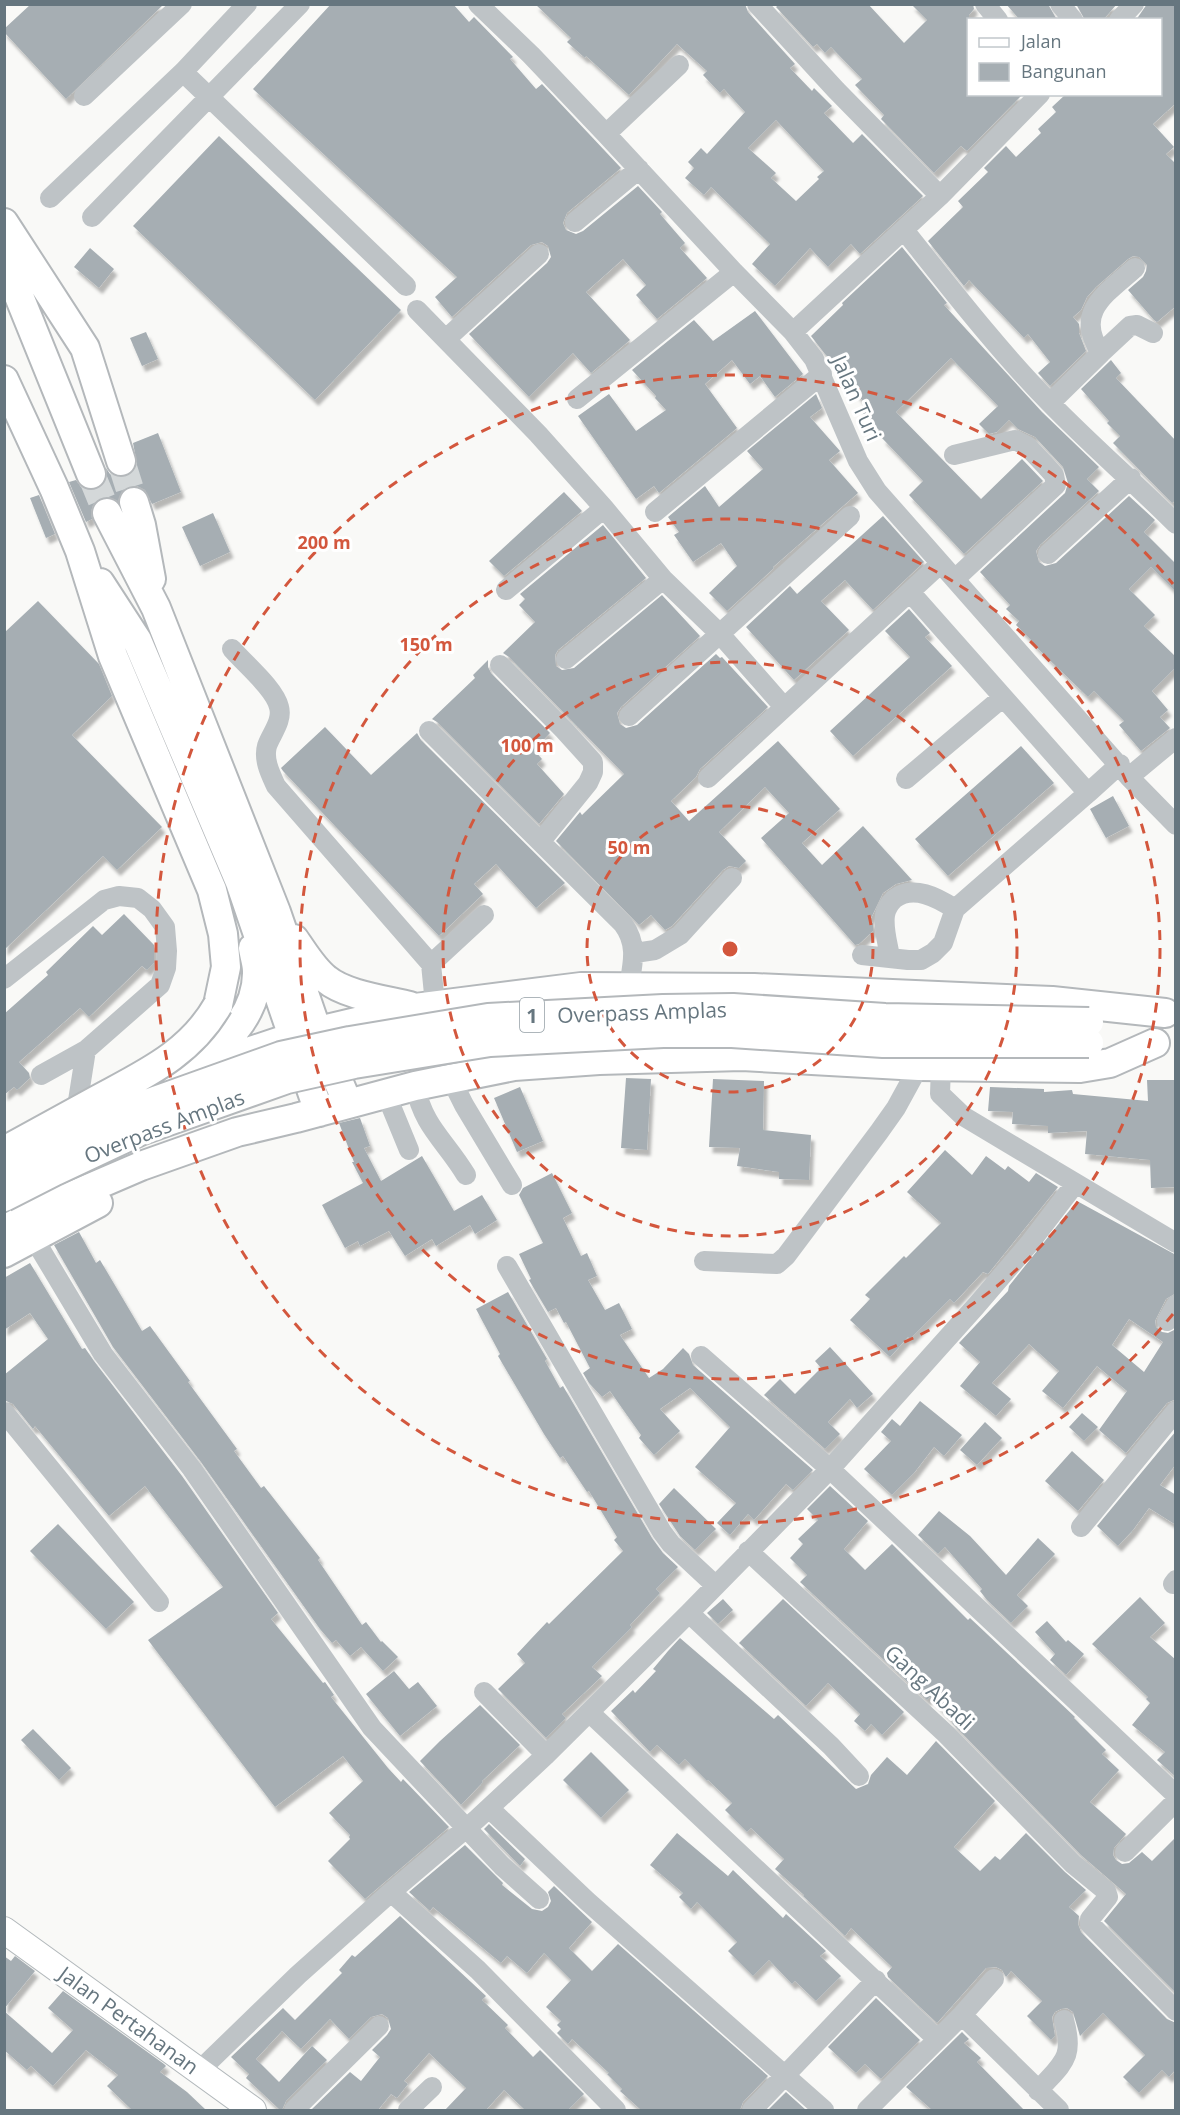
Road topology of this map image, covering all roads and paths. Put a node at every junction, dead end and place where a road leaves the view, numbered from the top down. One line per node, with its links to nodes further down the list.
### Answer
1 (182, 4): 14 (street)
2 (247, 4): 13 (street)
3 (300, 4): 16 (street)
4 (478, 4): 17 (street, Jalan Turi)
5 (757, 4): 19 (street)
6 (985, 4): 9 (street)
7 (1060, 4): 10 (street)
8 (1134, 4): 11 (street)
9 (996, 18)
10 (1071, 18)
11 (1121, 18)
12 (679, 66): 17 (street)
13 (183, 72): 16 (street); 20 (street)
14 (84, 96)
15 (1038, 96): 19 (street)
16 (209, 98): 21 (street); 29 (street)
17 (606, 134): 18 (street, Jalan Turi)
18 (639, 169): 22 (street); 28 (street, Jalan Turi)
19 (940, 196): 24 (street)
20 (50, 198)
21 (92, 217)
22 (575, 222)
23 (4, 224): 40 (highway)
24 (904, 230): 31 (street); 38 (street)
25 (539, 254): 33 (street)
26 (4, 260): 41 (highway)
27 (1135, 268): 34 (street)
28 (734, 272): 31 (street, Jalan Turi); 37 (street)
29 (406, 286)
30 (417, 309): 33 (street)
31 (793, 332): 35 (street, Jalan Turi)
32 (1153, 333): 34 (street)
33 (446, 339): 44 (street)
34 (1101, 353): 38 (street)
35 (822, 374): 45 (street); 51 (street, Jalan Turi)
36 (4, 380): 49 (highway)
37 (577, 399)
38 (1050, 403): 42 (street)
39 (954, 455): 53 (street)
40 (121, 461)
41 (91, 474)
42 (1131, 478): 48 (street); 50 (street)
43 (134, 502): 56 (highway)
44 (604, 508): 52 (street); 54 (street)
45 (655, 512)
46 (107, 513): 56 (highway)
47 (850, 516): 57 (street)
48 (1176, 524)
49 (80, 550): 73 (highway); 100 (highway, bridge)
50 (1048, 554)
51 (940, 564): 53 (street, Jalan Turi); 55 (street)
52 (663, 579): 57 (street); 59 (street)
53 (955, 579): 66 (street, Jalan Turi)
54 (506, 590)
55 (910, 592): 61 (street); 62 (street)
56 (156, 608): 75 (highway)
57 (720, 634): 62 (street); 63 (street)
58 (232, 649): 80 (street)
59 (566, 659)
60 (500, 665): 71 (street)
61 (1002, 698): 68 (street); 69 (street)
62 (784, 707): 67 (street)
63 (629, 716)
64 (429, 731): 71 (street)
65 (1176, 738): 66 (street)
66 (1125, 770): 69 (street); 70 (street, Jalan Turi)
67 (708, 778)
68 (906, 779)
69 (1088, 793): 74 (street)
70 (1176, 825)
71 (541, 842): 77 (street)
72 (732, 878): 77 (street)
73 (240, 882): 86 (highway); 90 (highway)
74 (956, 909): 79 (street); 79 (street)
75 (276, 912): 83 (highway); 86 (highway)
76 (484, 915): 80 (street)
77 (635, 953): 82 (street)
78 (862, 955): 79 (street)
79 (890, 957)
80 (431, 964): 83 (street)
81 (4, 979): 88 (street)
82 (629, 986): 83 (highway); 84 (highway)
83 (425, 1006): 86 (highway)
84 (1170, 1012): 85 (highway, Overpass Amplas / 1)
85 (1089, 1032): 87 (highway, Overpass Amplas / 1); 102 (highway, Overpass Amplas / 1, bridge); 105 (highway, Overpass Amplas / 1, bridge)
86 (305, 1034): 90 (highway); 95 (highway); 97 (highway)
87 (1165, 1041): 89 (highway)
88 (86, 1050): 91 (street); 96 (street)
89 (930, 1066): 92 (highway); 103 (street); 110 (street)
90 (194, 1069): 96 (highway)
91 (41, 1075)
92 (451, 1079): 93 (highway); 104 (street)
93 (415, 1086): 94 (highway); 101 (street)
94 (386, 1094): 95 (highway); 99 (street)
95 (348, 1104): 97 (highway)
96 (77, 1107): 98 (highway)
97 (307, 1115): 106 (highway); 107 (highway)
98 (4, 1137)
99 (409, 1150)
100 (4, 1151)
101 (466, 1175)
102 (4, 1176)
103 (1075, 1184): 108 (street); 115 (street)
104 (512, 1185)
105 (4, 1197)
106 (4, 1230)
107 (33, 1237): 109 (highway); 128 (street)
108 (1176, 1243)
109 (4, 1253)
110 (704, 1261)
111 (507, 1266): 118 (street)
112 (701, 1356): 115 (street)
113 (1176, 1411): 116 (street)
114 (4, 1412): 119 (street)
115 (830, 1469): 117 (street); 125 (street)
116 (1081, 1527)
117 (748, 1551): 118 (street); 135 (street, Gang Abadi)
118 (715, 1585): 120 (street)
119 (159, 1602)
120 (689, 1613): 122 (street); 124 (street)
121 (484, 1692): 123 (street)
122 (590, 1713): 123 (street); 134 (street)
123 (546, 1755): 127 (street)
124 (859, 1776)
125 (1176, 1795)
126 (1176, 1801): 129 (street)
127 (489, 1808): 128 (street); 141 (street)
128 (466, 1827): 130 (street); 131 (street)
129 (1125, 1852)
130 (391, 1892): 140 (street); 147 (street)
131 (539, 1899)
132 (4, 1930): 140 (main road, Jalan Pertahanan)
133 (994, 1979): 136 (street)
134 (876, 1980): 139 (street); 141 (street)
135 (1176, 2011)
136 (962, 2015): 139 (street); 143 (street)
137 (1064, 2020): 143 (street)
138 (379, 2026): 145 (street)
139 (937, 2039): 150 (street)
140 (199, 2071): 144 (main road, Jalan Pertahanan)
141 (786, 2075): 148 (street); 149 (street)
142 (432, 2087): 146 (street)
143 (1038, 2091): 151 (street)
144 (253, 2110)
145 (294, 2110)
146 (408, 2110)
147 (616, 2110)
148 (752, 2110)
149 (824, 2110)
150 (867, 2110)
151 (1059, 2110)

